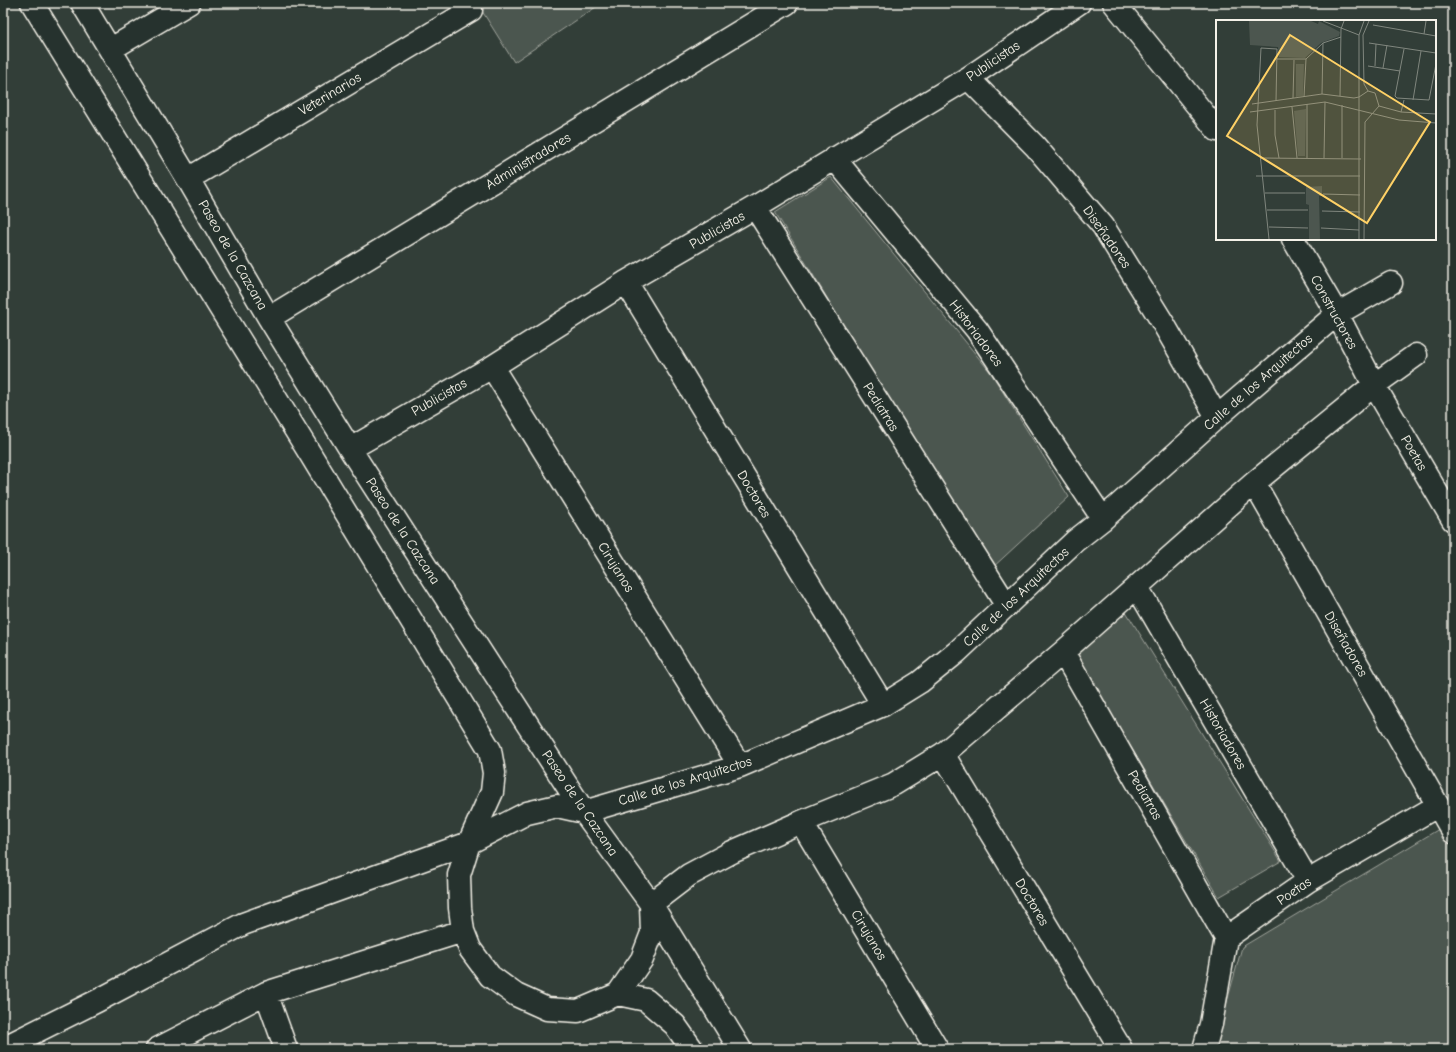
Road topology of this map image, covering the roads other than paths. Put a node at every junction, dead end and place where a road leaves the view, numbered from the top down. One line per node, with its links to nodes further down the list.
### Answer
1 (32, 3): 37 (street)
2 (82, 3): 8 (street, Paseo de la Cazcana)
3 (189, 3): 8 (street)
4 (787, 3): 18 (street, Administradores)
5 (1079, 3): 9 (street, Publicistas)
6 (1114, 3): 10 (street)
7 (471, 10): 12 (street, Veterinarios)
8 (110, 49): 12 (street, Paseo de la Cazcana)
9 (968, 78): 11 (street, Publicistas); 22 (street, Diseñadores)
10 (1216, 129)
11 (834, 158): 13 (street, Publicistas); 25 (street, Historiadores)
12 (188, 179): 18 (street, Paseo de la Cazcana)
13 (755, 207): 15 (street, Publicistas); 28 (street, Pediatras)
14 (1294, 240): 17 (street, Constructores)
15 (626, 282): 20 (street, Publicistas); 30 (street, Doctores)
16 (1391, 283): 17 (street, Calle de los Arquitectos)
17 (1337, 314): 21 (street, Constructores); 22 (street, Calle de los Arquitectos)
18 (269, 318): 23 (street, Paseo de la Cazcana)
19 (1416, 355): 21 (street)
20 (492, 367): 23 (street, Publicistas); 32 (street, Cirujanos)
21 (1374, 385): 24 (street); 26 (street, Poetas)
22 (1217, 417): 25 (street, Calle de los Arquitectos)
23 (350, 449): 34 (street, Paseo de la Cazcana)
24 (1254, 483): 27 (street); 33 (street, Diseñadores)
25 (1103, 519): 28 (street, Calle de los Arquitectos)
26 (1453, 520)
27 (1137, 587): 29 (street); 38 (street, Historiadores)
28 (1007, 606): 30 (street, Calle de los Arquitectos)
29 (1064, 652): 31 (street); 41 (street, Pediatras)
30 (882, 705): 32 (street, Calle de los Arquitectos)
31 (943, 754): 35 (street); 50 (street, Doctores)
32 (740, 766): 34 (street, Calle de los Arquitectos)
33 (1437, 806): 36 (street); 38 (street, Poetas)
34 (584, 812): 37 (street); 39 (street, Paseo de la Cazcana)
35 (801, 822): 39 (street); 49 (street, Cirujanos)
36 (1453, 832)
37 (469, 843): 40 (street); 44 (street)
38 (1308, 881): 41 (street, Poetas)
39 (650, 904): 43 (street); 48 (street, Paseo de la Cazcana)
40 (463, 931): 42 (street); 43 (street)
41 (1226, 938): 51 (street)
42 (266, 993): 45 (street); 46 (street)
43 (618, 994): 47 (street)
44 (3, 1048)
45 (157, 1049)
46 (286, 1049)
47 (692, 1049)
48 (740, 1049)
49 (937, 1049)
50 (1121, 1049)
51 (1204, 1049)

